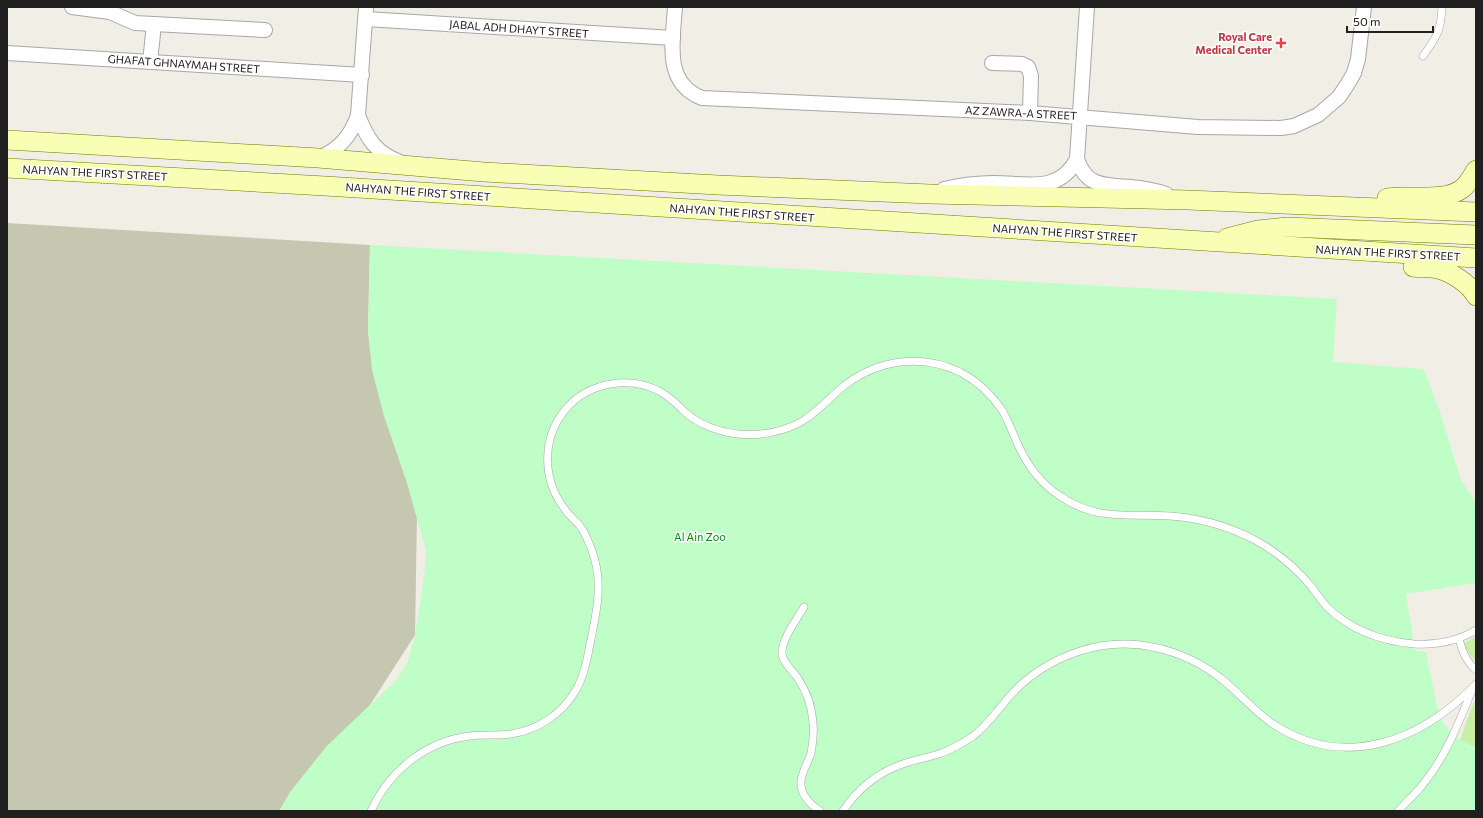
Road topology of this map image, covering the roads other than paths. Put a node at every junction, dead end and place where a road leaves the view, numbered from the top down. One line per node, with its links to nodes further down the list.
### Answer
1 (72, 7): 6 (street)
2 (675, 7): 10 (street, AZ ZAWRA-A STREET)
3 (1087, 7): 18 (street)
4 (1364, 7): 18 (street, AZ ZAWRA-A STREET)
5 (1442, 7): 12 (lane)
6 (112, 10): 8 (street)
7 (366, 13): 10 (street, JABAL ADH DHAYT STREET); 15 (street)
8 (154, 24): 9 (street); 13 (street)
9 (265, 30)
10 (673, 38): 16 (street, AZ ZAWRA-A STREET)
11 (7, 53): 13 (street, GHAFAT GHNAYMAH STREET)
12 (1423, 56)
13 (150, 62): 15 (street, GHAFAT GHNAYMAH STREET)
14 (992, 63): 16 (street)
15 (362, 74): 17 (street)
16 (1030, 113): 18 (street, AZ ZAWRA-A STREET)
17 (358, 116): 20 (street); 22 (street)
18 (1080, 117): 21 (street)
19 (7, 140): 20 (main road)
20 (318, 158): 22 (main road)
21 (1077, 159): 25 (street); 26 (street)
22 (408, 166): 25 (main road)
23 (7, 168): 30 (main road, NAHYAN THE FIRST STREET)
24 (1476, 170): 27 (main road)
25 (930, 194): 26 (main road)
26 (1188, 200): 27 (main road)
27 (1353, 207): 28 (main road)
28 (1476, 212)
29 (1476, 235): 30 (main road)
30 (1215, 243): 31 (main road, NAHYAN THE FIRST STREET)
31 (1346, 250): 32 (main road, NAHYAN THE FIRST STREET); 33 (main road)
32 (1476, 258)
33 (1476, 296)
34 (804, 607): 40 (lane)
35 (1476, 630): 36 (lane)
36 (1459, 638): 37 (lane); 39 (lane)
37 (1476, 670)
38 (1475, 685): 41 (lane); 42 (lane)
39 (371, 811)
40 (820, 811)
41 (843, 811)
42 (1398, 811)

